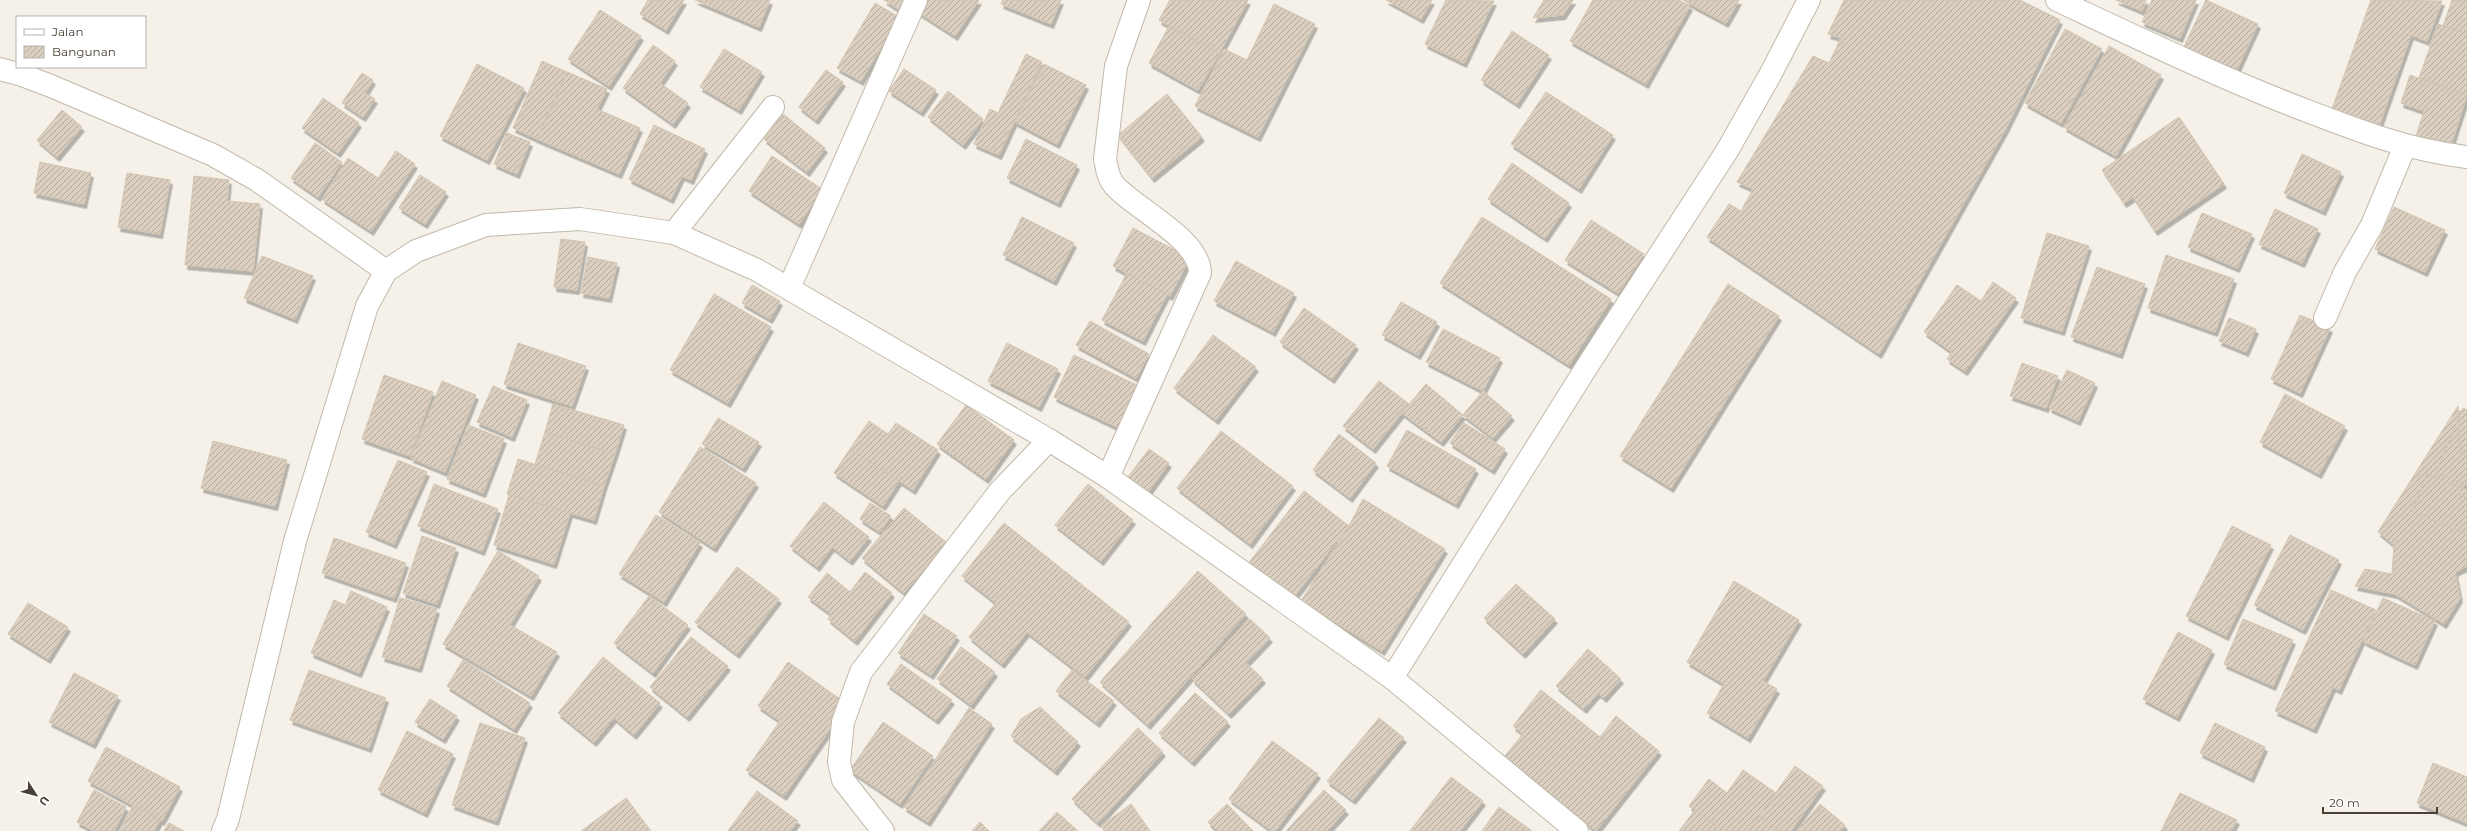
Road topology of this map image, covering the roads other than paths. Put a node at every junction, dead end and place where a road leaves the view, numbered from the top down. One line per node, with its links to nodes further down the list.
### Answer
1 (916, 0): 11 (street)
2 (1139, 0): 14 (street)
3 (1809, 0): 15 (street)
4 (2057, 0): 7 (street)
5 (0, 69): 10 (street)
6 (773, 107): 9 (street)
7 (2405, 146): 8 (street); 12 (street)
8 (2467, 157)
9 (674, 233): 10 (street); 11 (street)
10 (386, 271): 16 (street)
11 (789, 288): 13 (street)
12 (2325, 318)
13 (1049, 440): 14 (street); 17 (street)
14 (1108, 477): 15 (street)
15 (1392, 678): 18 (street)
16 (223, 831)
17 (883, 831)
18 (1577, 831)

